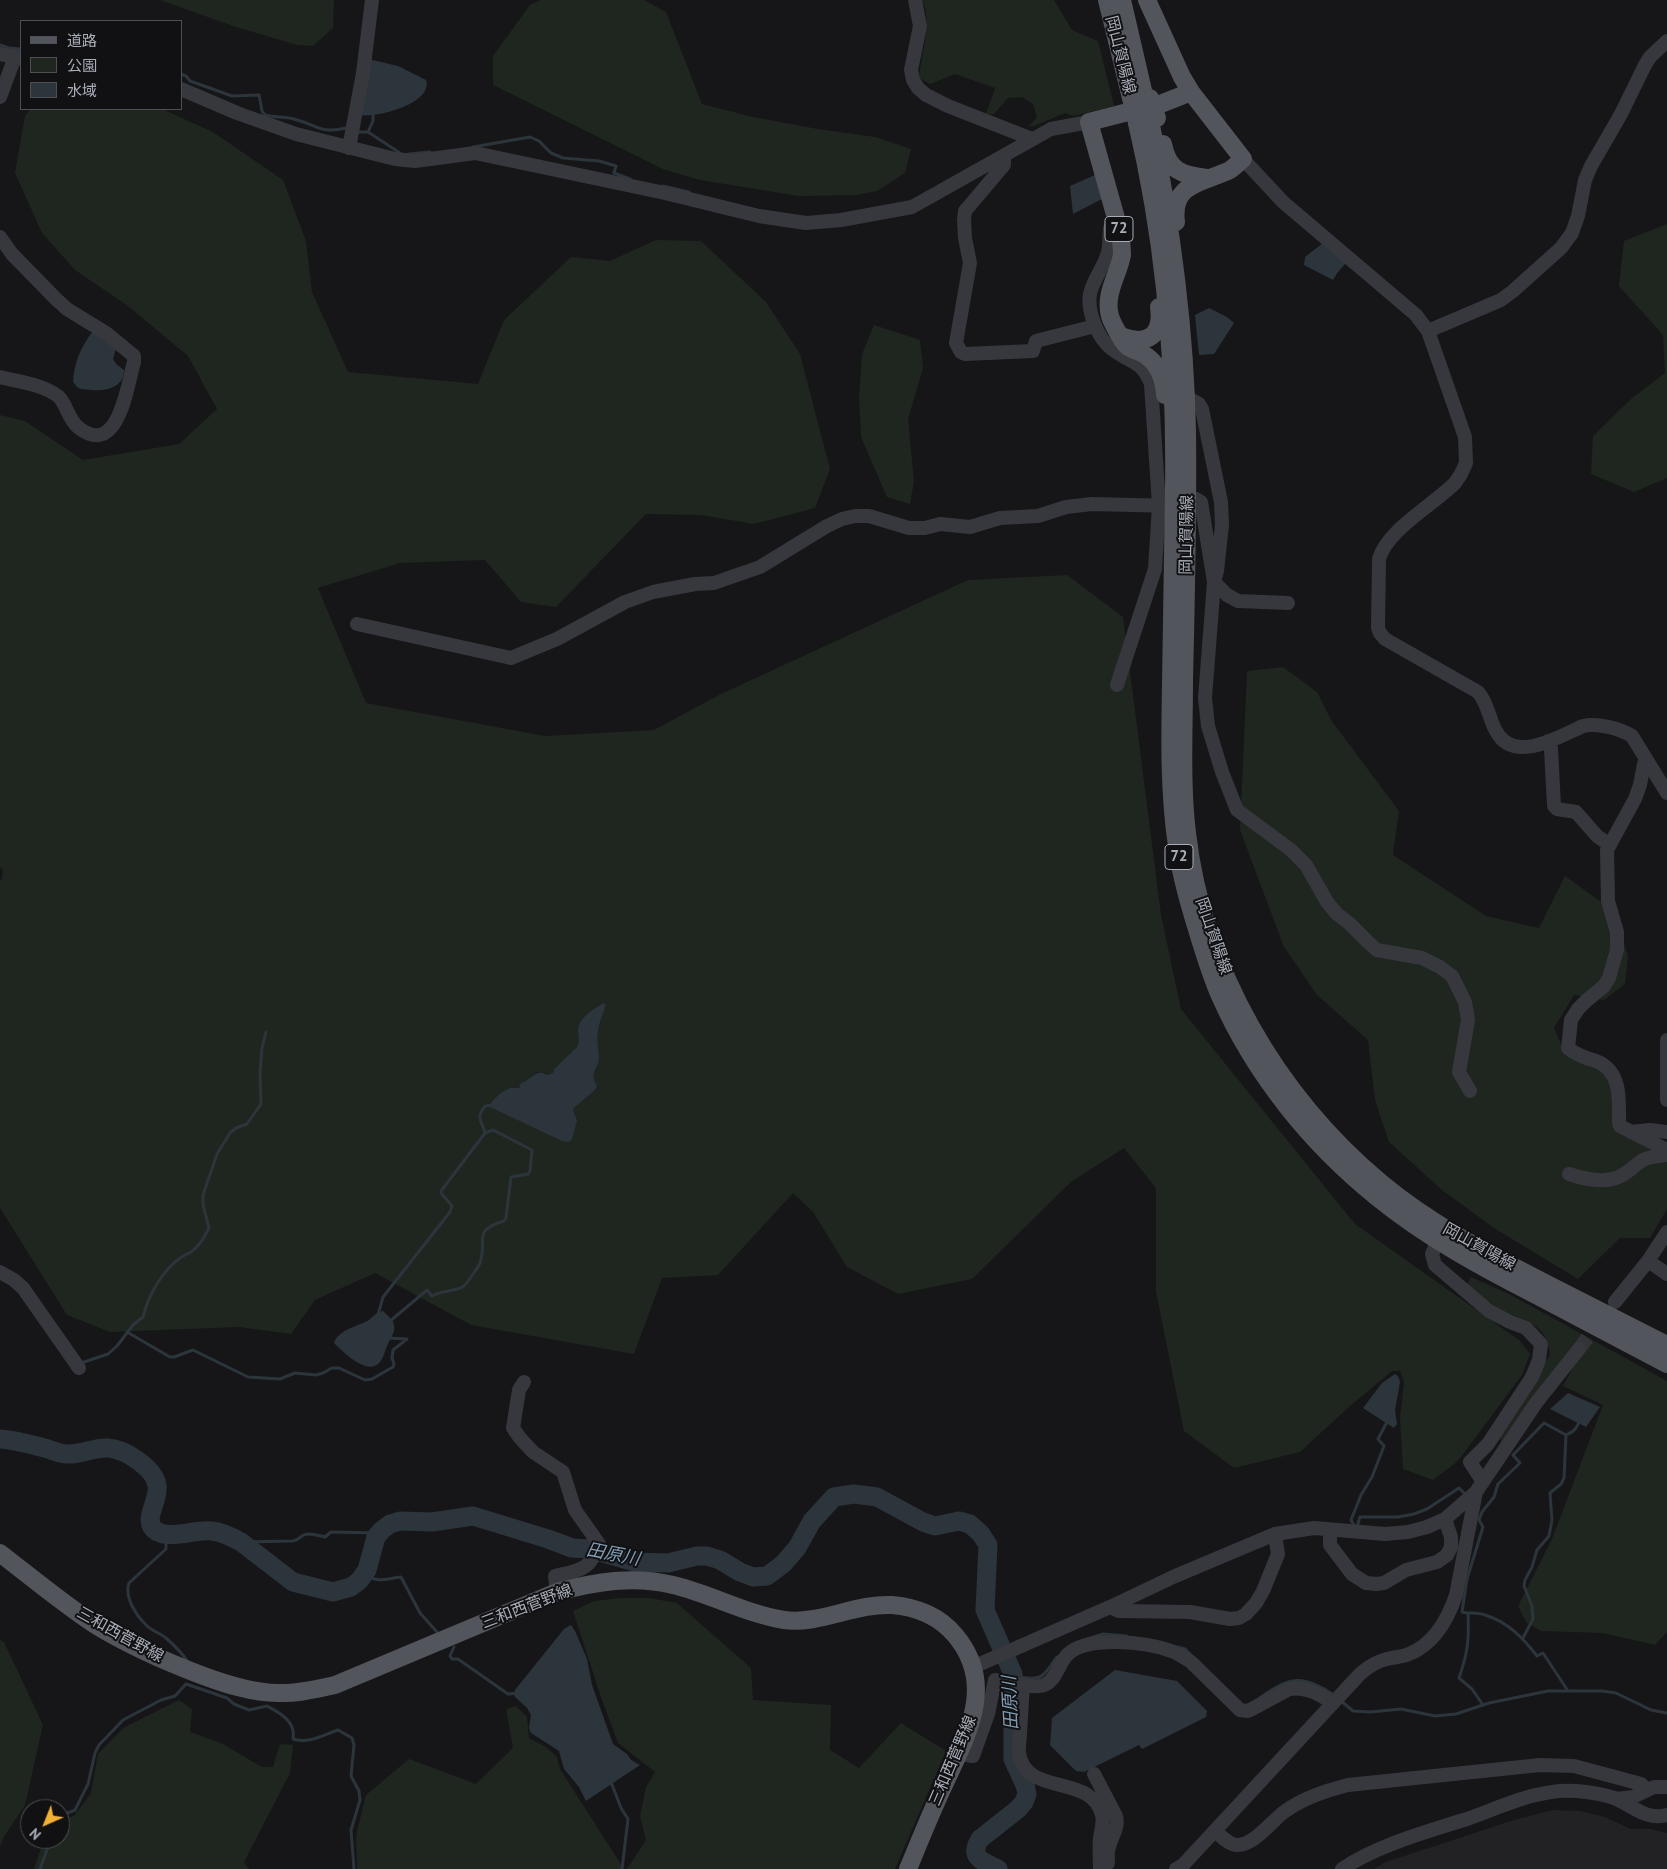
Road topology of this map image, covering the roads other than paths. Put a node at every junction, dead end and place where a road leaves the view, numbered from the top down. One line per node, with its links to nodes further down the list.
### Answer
1 (372, 0): 16 (street)
2 (915, 0): 15 (street)
3 (1107, 0): 12 (main road, 岡山賀陽線 / 72)
4 (1122, 0): 12 (main road, 岡山賀陽線 / 72)
5 (1147, 0): 10 (main road)
6 (1667, 41): 25 (street)
7 (0, 54): 8 (street)
8 (18, 58): 11 (street)
9 (182, 90): 16 (street)
10 (1191, 92): 14 (main road, 岡山賀陽線); 18 (main road)
11 (0, 97)
12 (1142, 100): 13 (main road, 岡山賀陽線 / 72)
13 (1148, 120): 19 (main road, 岡山賀陽線 / 72); 20 (main road, 岡山賀陽線 / 72); 23 (main road, 岡山賀陽線 / 72)
14 (1089, 122): 15 (street); 21 (main road, 岡山賀陽線 / 72)
15 (1032, 140): 17 (street)
16 (350, 148): 17 (street)
17 (1004, 156): 24 (street)
18 (1243, 160): 19 (main road, 岡山賀陽線 / 72); 25 (street)
19 (1207, 178): 23 (main road, 岡山賀陽線 / 72)
20 (1152, 198): 26 (main road, 岡山賀陽線 / 72); 29 (main road, 岡山賀陽線 / 72)
21 (1118, 222): 24 (street); 26 (main road, 岡山賀陽線 / 72)
22 (0, 238): 27 (street)
23 (1180, 308): 28 (main road, 岡山賀陽線 / 72)
24 (1094, 326): 29 (street)
25 (1428, 331): 34 (street)
26 (1121, 336): 29 (main road, 岡山賀陽線 / 72)
27 (0, 378)
28 (1186, 397): 29 (main road, 岡山賀陽線 / 72); 30 (street)
29 (1174, 500): 30 (street); 32 (street); 33 (street); 45 (main road, 岡山賀陽線 / 72); 50 (main road, 岡山賀陽線 / 72)
30 (1214, 582): 31 (street); 39 (street)
31 (1288, 603)
32 (357, 624)
33 (1117, 685)
34 (1548, 742): 35 (street); 37 (street)
35 (1647, 760): 36 (street); 37 (street)
36 (1667, 793)
37 (1610, 844): 41 (street)
38 (1667, 1040): 40 (street)
39 (1470, 1091)
40 (1667, 1100)
41 (1631, 1132): 42 (street); 43 (street)
42 (1667, 1132)
43 (1569, 1174)
44 (1667, 1232): 46 (street)
45 (1438, 1241): 52 (main road, 岡山賀陽線 / 72); 55 (street)
46 (1648, 1261): 48 (street); 49 (street)
47 (0, 1272): 53 (street)
48 (1667, 1274)
49 (1616, 1302)
50 (1667, 1344)
51 (1578, 1349): 55 (street)
52 (1667, 1364)
53 (79, 1368)
54 (524, 1382): 60 (street)
55 (1480, 1487): 56 (street); 64 (street)
56 (1445, 1519): 57 (street); 57 (street)
57 (1330, 1530): 58 (street)
58 (1275, 1534): 61 (street); 61 (street)
59 (0, 1553): 60 (main road, 三和西菅野線)
60 (557, 1592): 62 (main road, 三和西菅野線)
61 (1110, 1607): 62 (street)
62 (973, 1667): 65 (main road, 三和西菅野線)
63 (1017, 1683): 64 (street); 65 (street); 73 (street)
64 (1337, 1699): 71 (street)
65 (958, 1754): 72 (main road, 三和西菅野線)
66 (1094, 1774): 74 (street)
67 (1667, 1787): 68 (street)
68 (1647, 1790): 69 (street); 71 (street)
69 (1615, 1799): 70 (street); 76 (street)
70 (1667, 1815)
71 (1215, 1830): 75 (street)
72 (908, 1869)
73 (1100, 1869)
74 (1108, 1869)
75 (1176, 1869)
76 (1342, 1869)

